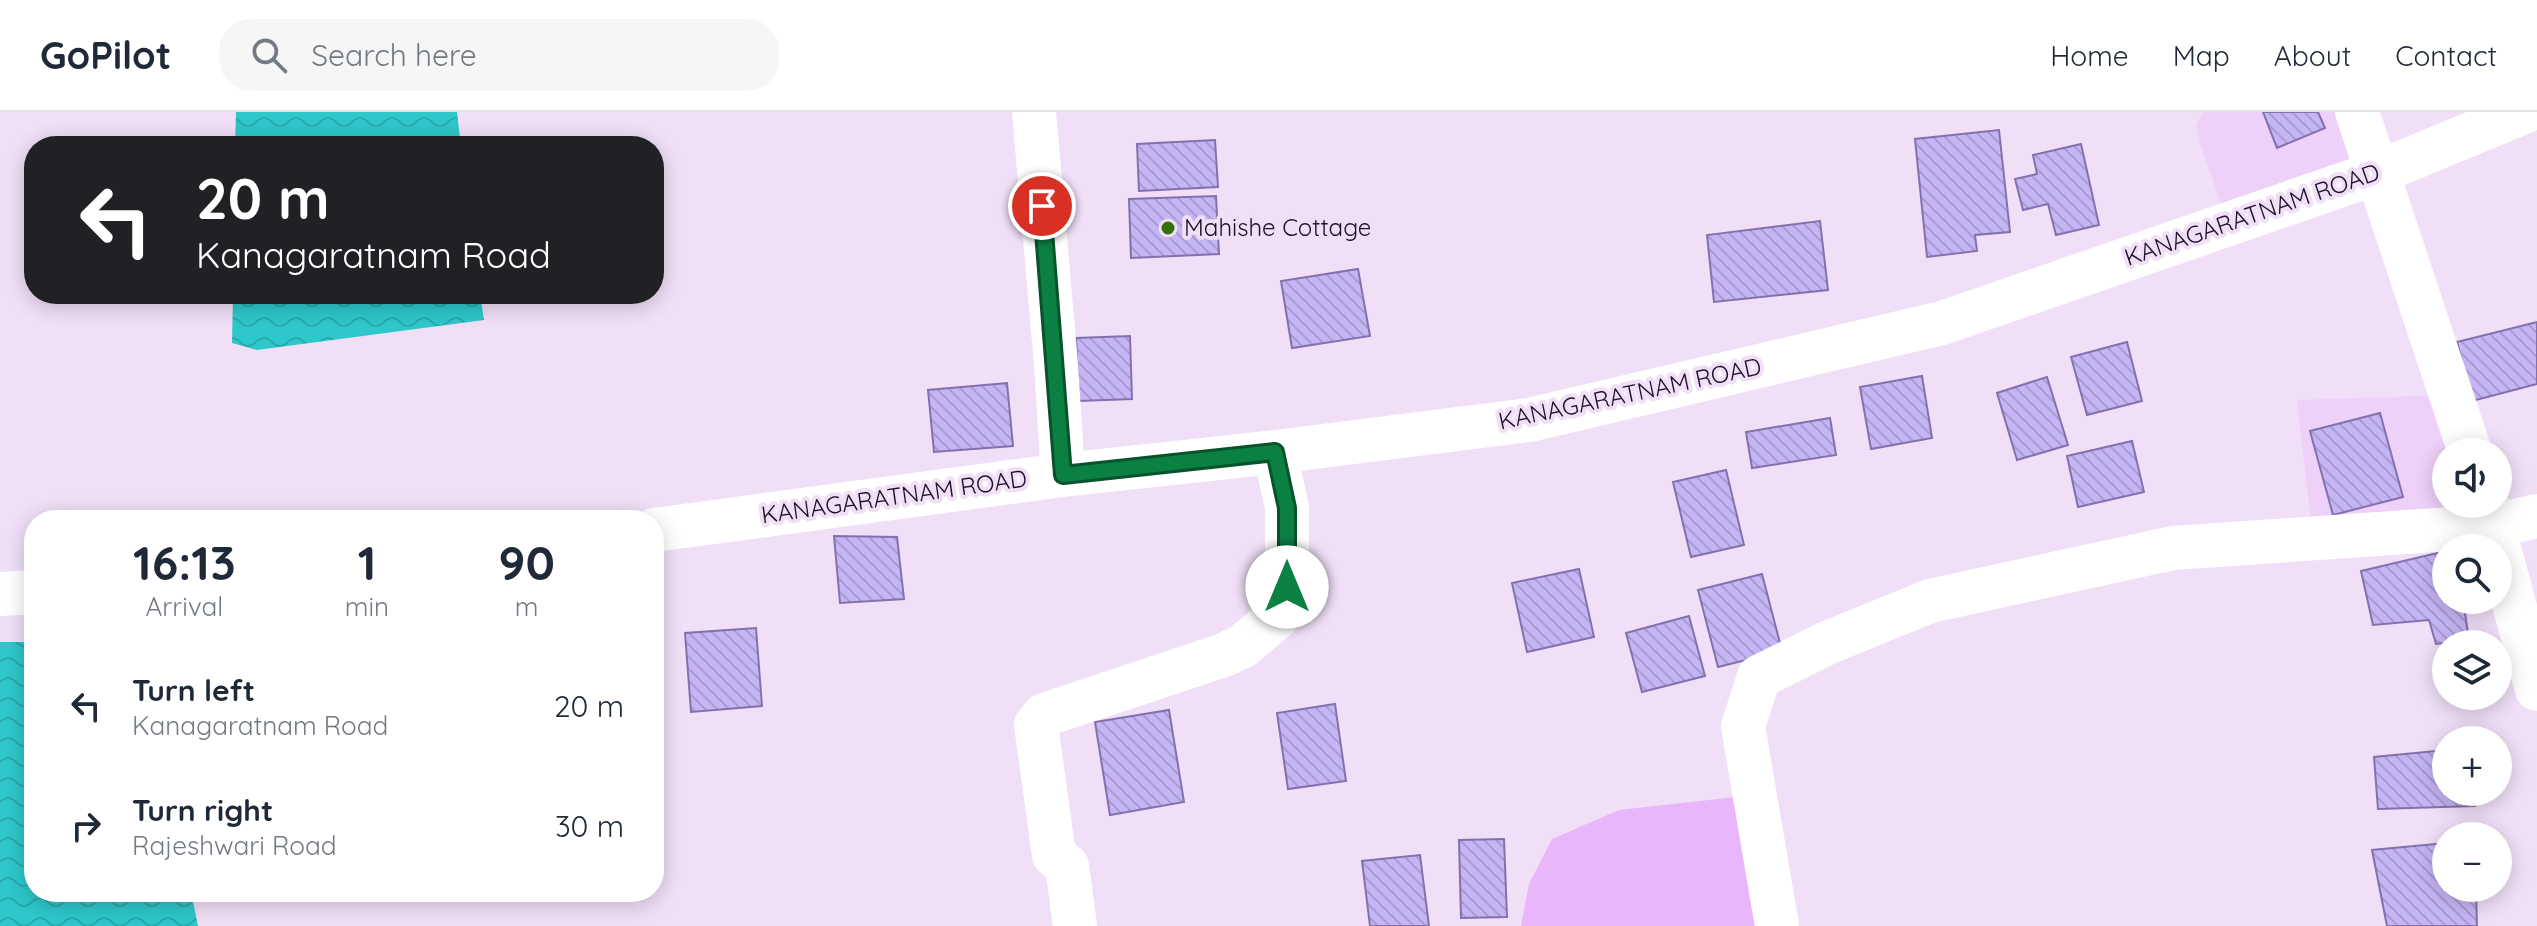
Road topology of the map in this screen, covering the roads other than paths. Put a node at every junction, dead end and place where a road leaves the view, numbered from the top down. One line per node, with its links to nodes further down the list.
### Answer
1 (1034, 112): 7 (street)
2 (2357, 112): 4 (street)
3 (2524, 112): 4 (street, KANAGARATNAM ROAD)
4 (2379, 172): 5 (street); 6 (street, KANAGARATNAM ROAD)
5 (2465, 438)
6 (1275, 452): 7 (street, KANAGARATNAM ROAD); 16 (street)
7 (1063, 475): 12 (street, KANAGARATNAM ROAD)
8 (2512, 515): 9 (street)
9 (2537, 516)
10 (2462, 518): 17 (street)
11 (2492, 518): 15 (street)
12 (664, 529)
13 (24, 593): 14 (street)
14 (0, 594)
15 (2537, 689)
16 (1075, 926)
17 (1777, 926)

